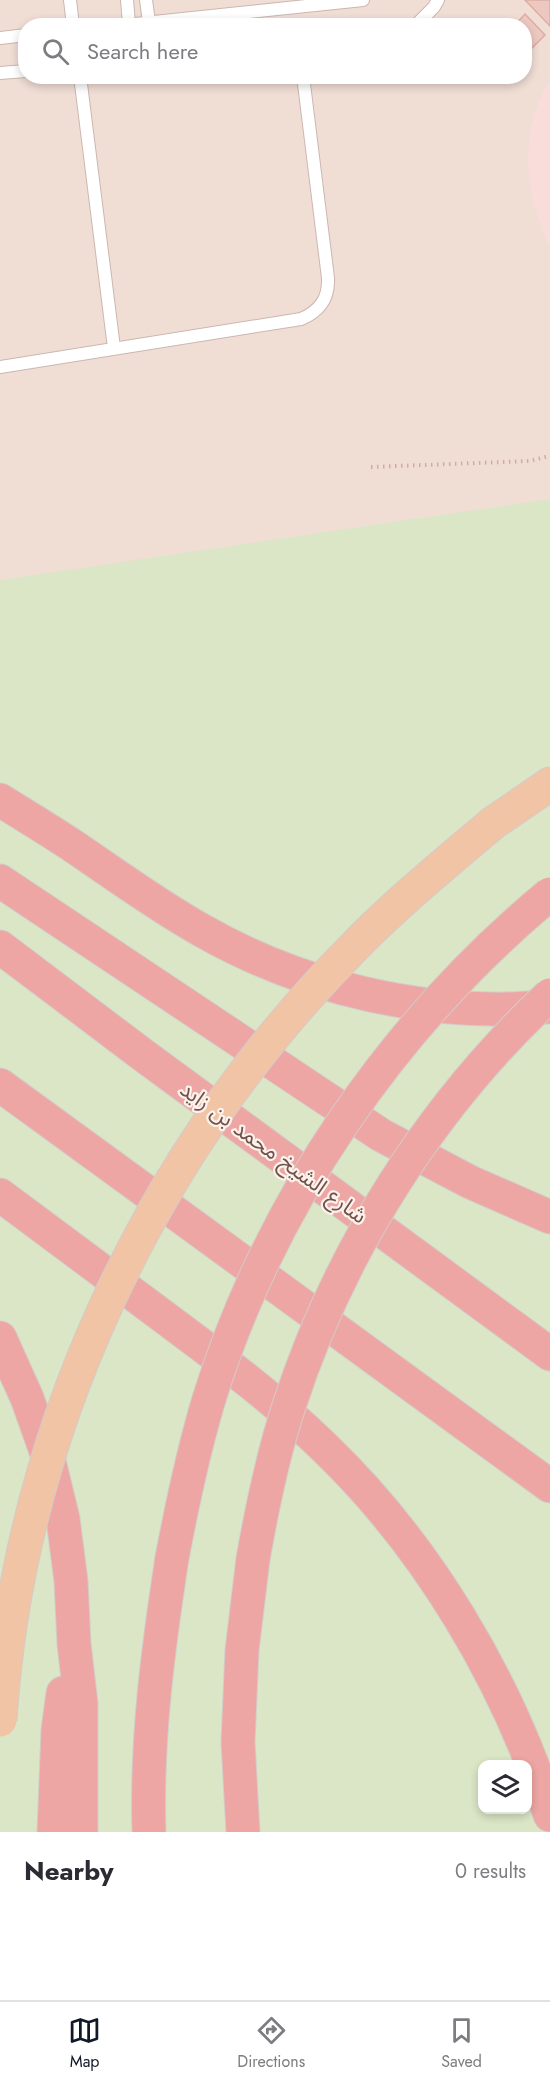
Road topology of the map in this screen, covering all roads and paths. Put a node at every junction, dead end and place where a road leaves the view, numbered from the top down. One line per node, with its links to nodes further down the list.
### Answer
1 (70, 0): 6 (lane)
2 (127, 0): 7 (lane)
3 (146, 0): 8 (lane)
4 (363, 0): 9 (lane)
5 (438, 0): 10 (lane)
6 (72, 18)
7 (128, 18)
8 (145, 18)
9 (192, 18)
10 (423, 18)
11 (18, 36): 12 (lane)
12 (0, 38)
13 (18, 72): 14 (lane)
14 (0, 73)
15 (81, 84): 17 (lane)
16 (304, 84): 17 (lane)
17 (114, 348): 18 (lane)
18 (0, 367)
19 (550, 456): 20 (path)
20 (371, 468)
21 (0, 782): 24 (highway)
22 (550, 784): 37 (main road, bridge)
23 (0, 800): 24 (highway)
24 (74, 846): 29 (highway)
25 (0, 881): 32 (highway)
26 (550, 894): 41 (highway, bridge)
27 (0, 947): 34 (highway, شارع الشيخ محمد بن زايد)
28 (550, 996): 42 (highway, bridge)
29 (550, 1006)
30 (0, 1085): 35 (highway)
31 (0, 1195): 38 (highway)
32 (550, 1217)
33 (0, 1338): 36 (highway)
34 (550, 1354)
35 (550, 1486)
36 (74, 1644): 39 (highway); 40 (highway)
37 (0, 1720)
38 (550, 1815)
39 (54, 1832)
40 (81, 1832)
41 (149, 1832)
42 (243, 1832)

